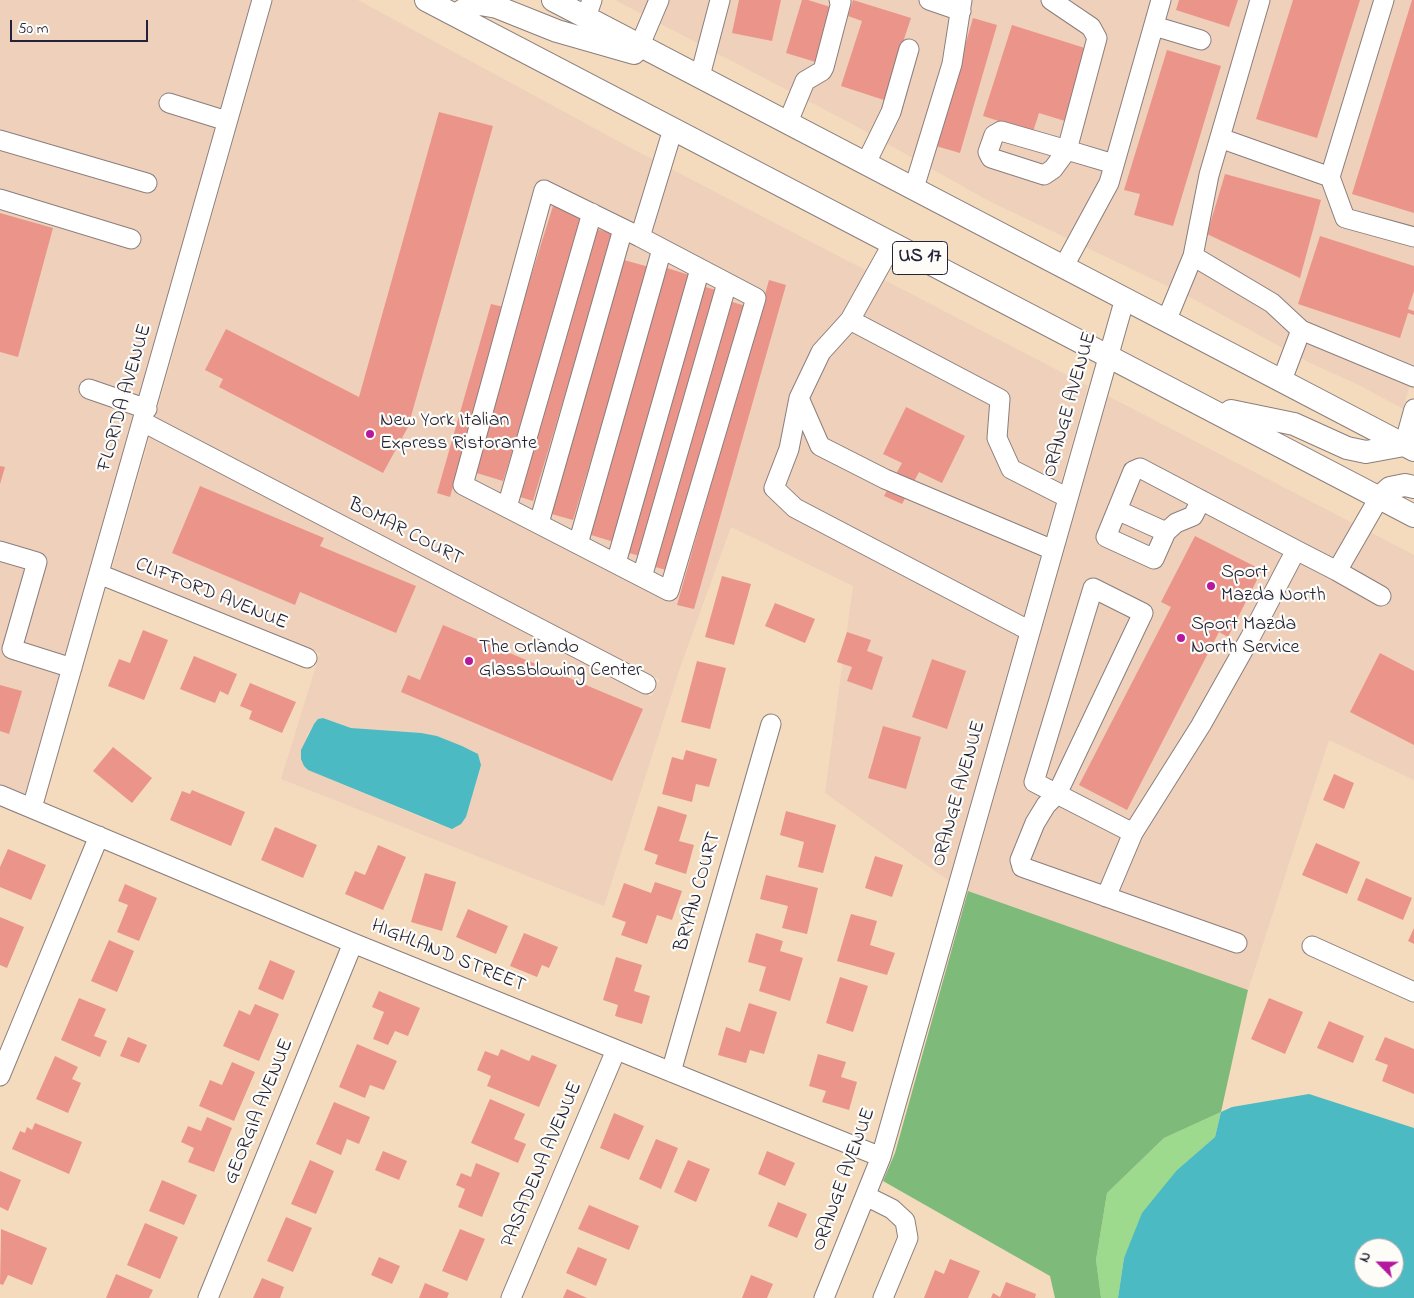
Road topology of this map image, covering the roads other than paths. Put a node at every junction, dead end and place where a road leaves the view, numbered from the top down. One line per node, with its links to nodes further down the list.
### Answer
1 (262, 0): 21 (street, FLORIDA AVENUE)
2 (426, 0): 14 (main road, US 17)
3 (553, 0): 13 (main road)
4 (659, 0): 17 (street)
5 (720, 0): 19 (street)
6 (839, 0): 22 (street)
7 (928, 0): 12 (street)
8 (1051, 0): 27 (street)
9 (1161, 0): 15 (street)
10 (1260, 0): 24 (street)
11 (1384, 0): 28 (street)
12 (962, 5): 30 (street)
13 (589, 9): 17 (main road)
14 (456, 15): 19 (main road); 23 (main road, US 17)
15 (1154, 26): 16 (street); 27 (street)
16 (1201, 40)
17 (640, 45): 19 (main road)
18 (909, 49): 26 (street)
19 (692, 72): 22 (main road)
20 (169, 103): 21 (street)
21 (228, 121): 54 (street, FLORIDA AVENUE)
22 (788, 122): 26 (main road)
23 (673, 129): 34 (street); 37 (main road, US 17)
24 (1220, 138): 28 (street); 39 (street)
25 (0, 140): 29 (street)
26 (866, 163): 30 (main road)
27 (1114, 164): 40 (street)
28 (1330, 177): 35 (street)
29 (147, 183)
30 (914, 188): 40 (main road)
31 (0, 199): 36 (street)
32 (592, 213): 33 (street); 60 (street); 60 (street)
33 (623, 229): 34 (street); 63 (street)
34 (640, 237): 38 (street)
35 (1414, 237)
36 (131, 239)
37 (893, 243): 45 (street); 47 (main road, US 17)
38 (662, 249): 41 (street); 65 (street)
39 (1192, 256): 44 (street); 46 (street)
40 (1064, 266): 43 (main road)
41 (700, 269): 42 (street); 69 (street)
42 (727, 283): 72 (street); 72 (street)
43 (1125, 298): 44 (main road); 47 (street, ORANGE AVENUE)
44 (1167, 319): 49 (main road)
45 (850, 320): 51 (street); 57 (street)
46 (1301, 330): 48 (street); 49 (street)
47 (1108, 356): 52 (main road, US 17); 57 (street, ORANGE AVENUE)
48 (1414, 377)
49 (1282, 380): 55 (main road)
50 (89, 389): 54 (street, BOMAR COURT)
51 (799, 398): 66 (street); 74 (street)
52 (1206, 406): 55 (main road); 58 (main road, US 17)
53 (1414, 409): 55 (street)
54 (145, 415): 71 (street, FLORIDA AVENUE); 78 (street, BOMAR COURT)
55 (1409, 447)
56 (1414, 487): 58 (main road)
57 (1068, 498): 66 (street, ORANGE AVENUE)
58 (1379, 498): 62 (main road, US 17); 70 (street)
59 (1201, 500): 61 (street); 64 (street); 67 (street)
60 (507, 508): 63 (street)
61 (1117, 510): 64 (street); 64 (street)
62 (1414, 516)
63 (538, 523): 65 (street)
64 (1166, 532)
65 (578, 544): 69 (street)
66 (1053, 550): 74 (street, ORANGE AVENUE)
67 (1296, 550): 70 (street); 83 (street)
68 (0, 551): 75 (street)
69 (616, 563): 72 (street)
70 (1337, 571): 73 (street)
71 (99, 574): 76 (street, CLIFFORD AVENUE); 77 (street, FLORIDA AVENUE)
72 (642, 577)
73 (1381, 596)
74 (1030, 631): 93 (street, ORANGE AVENUE)
75 (6, 648): 77 (street)
76 (307, 658)
77 (72, 668): 82 (street, FLORIDA AVENUE)
78 (646, 684)
79 (771, 724): 91 (street, BRYAN COURT)
80 (1057, 794): 80 (street); 83 (street); 85 (street)
81 (0, 795): 82 (street, HIGHLAND STREET)
82 (32, 808): 84 (street, HIGHLAND STREET)
83 (1133, 833): 85 (street)
84 (99, 836): 86 (street, HIGHLAND STREET); 92 (street)
85 (1106, 897): 87 (street)
86 (353, 943): 90 (street, HIGHLAND STREET); 95 (street, GEORGIA AVENUE)
87 (1237, 943)
88 (1312, 946): 89 (street)
89 (1414, 992)
90 (616, 1050): 91 (street, HIGHLAND STREET); 96 (street, PASADENA AVENUE)
91 (671, 1072): 93 (street, HIGHLAND STREET)
92 (0, 1076)
93 (881, 1158): 94 (street, ORANGE AVENUE)
94 (866, 1196): 97 (street, ORANGE AVENUE); 98 (street)
95 (208, 1298)
96 (511, 1298)
97 (824, 1298)
98 (883, 1298)

